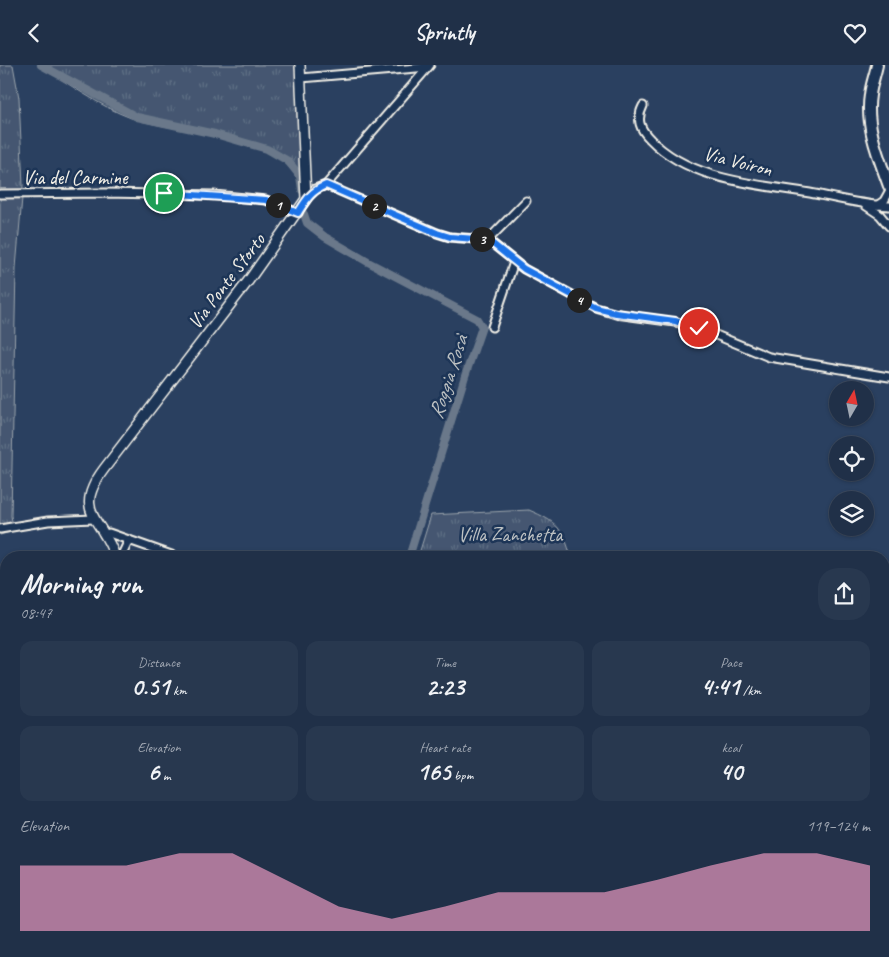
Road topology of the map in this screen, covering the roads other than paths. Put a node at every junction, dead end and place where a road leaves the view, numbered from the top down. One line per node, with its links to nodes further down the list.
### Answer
1 (300, 65): 5 (street)
2 (877, 65): 6 (main road)
3 (884, 65): 6 (main road)
4 (429, 66): 5 (street); 10 (street, Via Ponte Storto)
5 (301, 78): 14 (street)
6 (874, 79): 8 (main road)
7 (643, 106): 16 (street, Via Voiron)
8 (874, 143): 9 (main road); 11 (main road)
9 (889, 166)
10 (326, 185): 14 (street, Via Ponte Storto); 21 (street)
11 (889, 186)
12 (889, 192): 17 (street)
13 (0, 194): 19 (street, Via del Carmine)
14 (306, 199): 19 (street, Via Ponte Storto)
15 (526, 201): 21 (street)
16 (863, 204): 17 (street, Via Voiron); 20 (street, Via Voiron)
17 (878, 205): 18 (street, Via Voiron)
18 (889, 206)
19 (298, 213): 25 (street, Via Ponte Storto)
20 (889, 226)
21 (488, 240): 22 (street)
22 (514, 262): 23 (street); 24 (street)
23 (492, 327)
24 (889, 377)
25 (93, 519): 26 (street); 27 (street, Via Ponte Storto)
26 (0, 529)
27 (104, 535): 28 (street); 29 (street, Via Ponte Storto)
28 (129, 539): 30 (street); 31 (street)
29 (112, 551)
30 (124, 551)
31 (160, 551)

